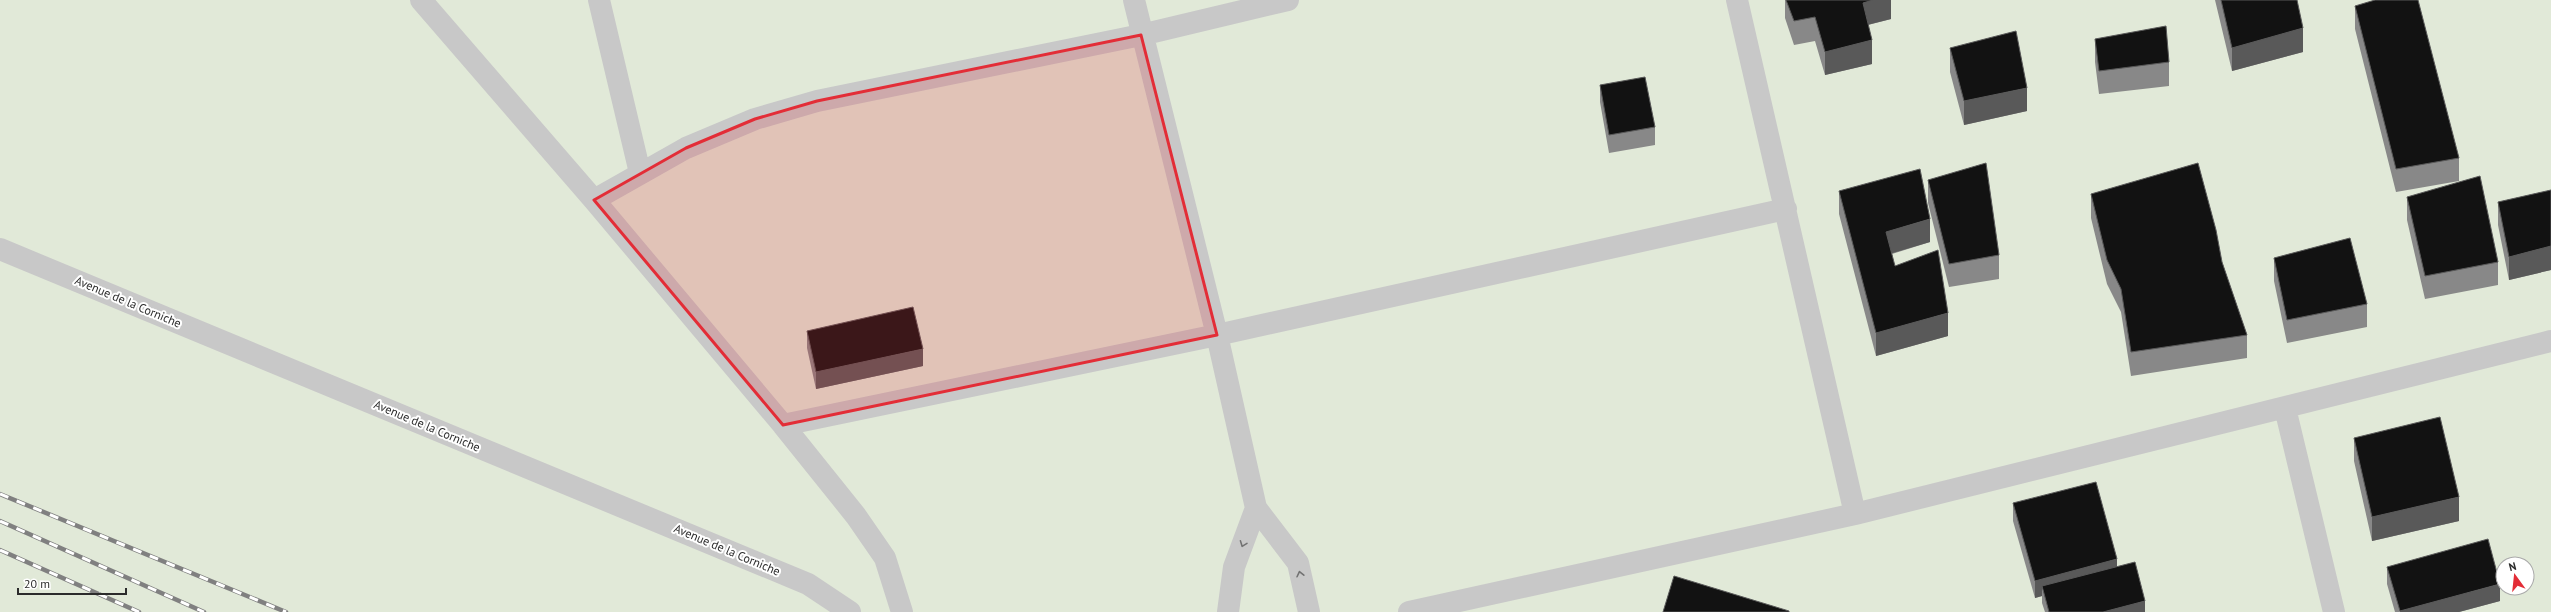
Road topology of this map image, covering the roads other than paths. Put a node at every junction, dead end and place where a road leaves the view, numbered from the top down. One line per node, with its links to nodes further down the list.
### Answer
1 (421, 0): 8 (street)
2 (599, 0): 7 (street)
3 (1134, 0): 6 (street)
4 (1288, 0): 6 (street)
5 (1737, 0): 9 (street)
6 (1141, 35): 7 (street); 11 (street)
7 (640, 173): 8 (street)
8 (594, 200): 14 (street)
9 (1786, 209): 11 (street); 16 (street)
10 (0, 249): 17 (street, Avenue de la Corniche)
11 (1217, 335): 14 (street); 15 (street)
12 (2551, 341): 13 (street)
13 (2285, 408): 16 (street); 22 (street)
14 (783, 425): 18 (street)
15 (1256, 508): 19 (street, one-way to 19); 20 (street, one-way to 15)
16 (1855, 514): 21 (street)
17 (850, 612)
18 (902, 612)
19 (1228, 612)
20 (1309, 612)
21 (1409, 612)
22 (2334, 612)

